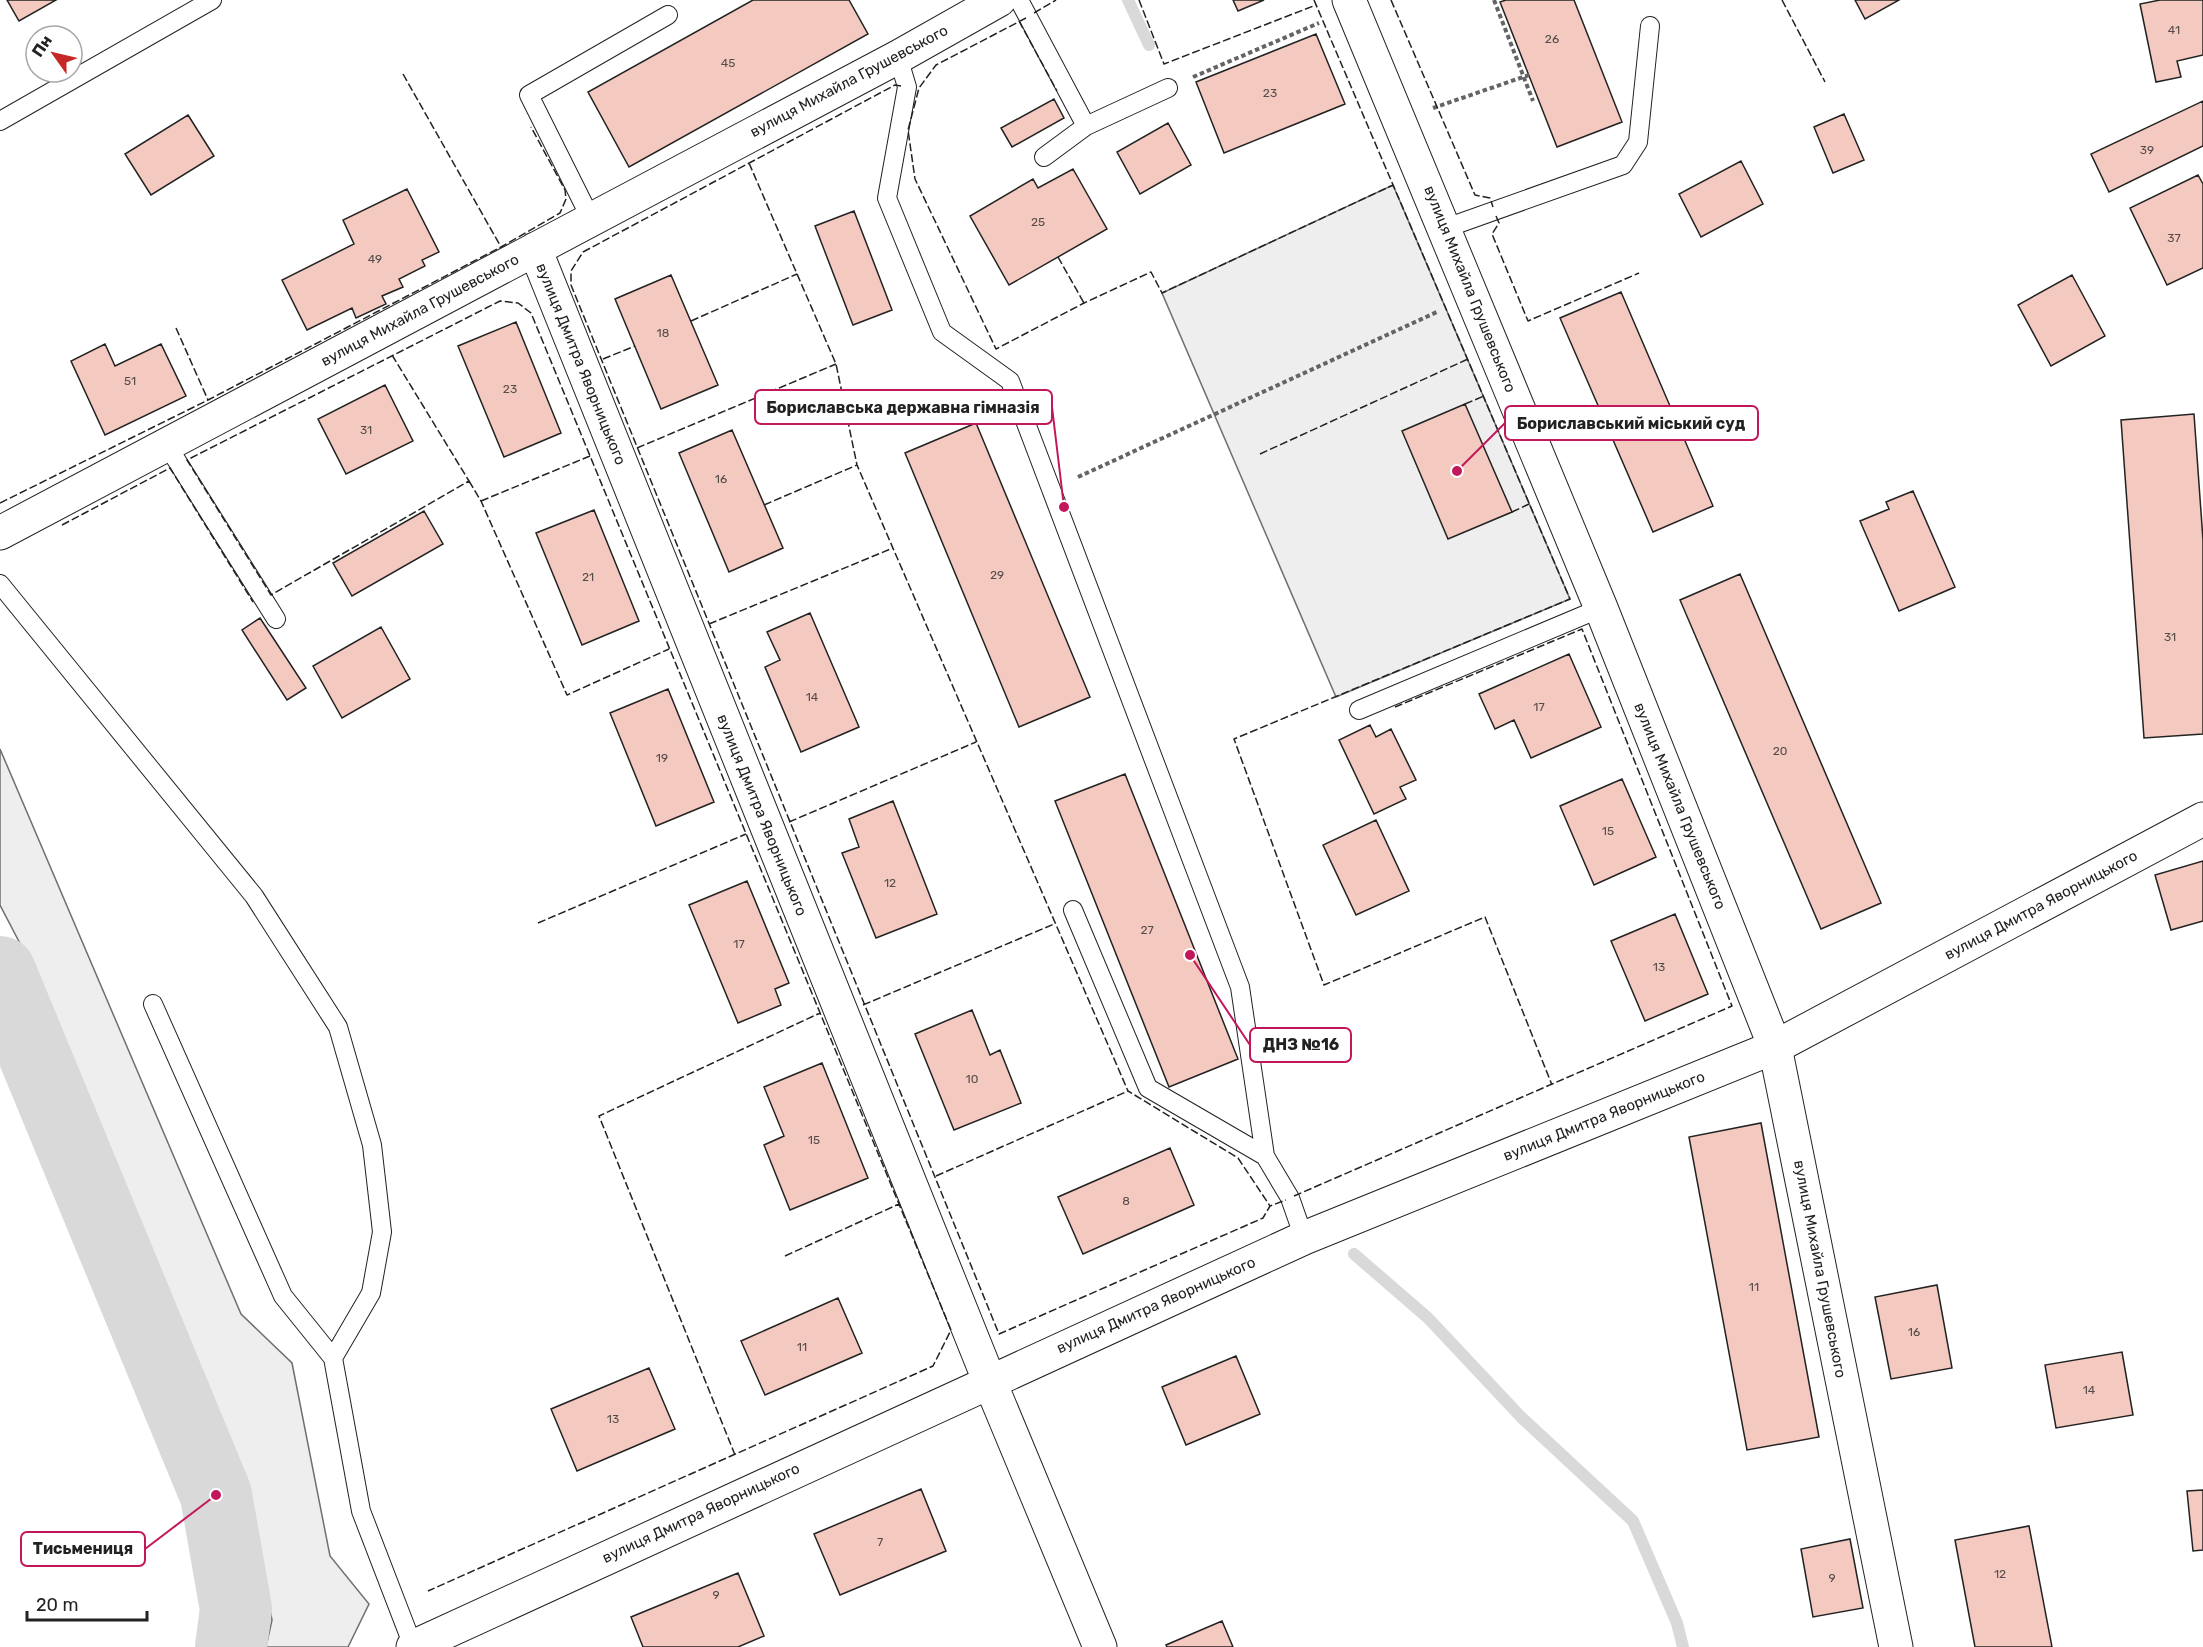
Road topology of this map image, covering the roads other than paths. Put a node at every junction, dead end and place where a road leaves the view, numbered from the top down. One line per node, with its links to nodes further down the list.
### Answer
1 (212, 0): 9 (lane)
2 (999, 0): 7 (street, вулиця Михайла Грушевського)
3 (1019, 0): 10 (lane)
4 (1351, 5): 13 (street, вулиця Михайла Грушевського)
5 (668, 15): 12 (lane)
6 (1650, 26): 13 (lane)
7 (898, 57): 12 (street, вулиця Михайла Грушевського); 25 (lane)
8 (1168, 88): 10 (lane)
9 (0, 121)
10 (1086, 126): 11 (lane)
11 (1044, 157)
12 (591, 219): 14 (street, вулиця Михайла Грушевського)
13 (1446, 228): 18 (street, вулиця Михайла Грушевського)
14 (535, 249): 15 (street, вулиця Михайла Грушевського); 28 (street, вулиця Дмитра Яворницького)
15 (167, 445): 16 (street, вулиця Михайла Грушевського); 19 (lane)
16 (0, 533)
17 (0, 584): 27 (lane)
18 (1601, 608): 20 (lane); 24 (street, вулиця Михайла Грушевського)
19 (276, 619)
20 (1359, 711)
21 (2203, 819): 24 (street, вулиця Дмитра Яворницького)
22 (1073, 910): 25 (lane)
23 (153, 1004): 27 (lane)
24 (1775, 1047): 26 (street, вулиця Дмитра Яворницького); 31 (street, вулиця Михайла Грушевського)
25 (1265, 1155): 26 (lane)
26 (1304, 1238): 28 (street, вулиця Дмитра Яворницького)
27 (333, 1358): 29 (lane)
28 (989, 1380): 29 (street, вулиця Дмитра Яворницького); 30 (street, вулиця Дмитра Яворницького)
29 (413, 1647)
30 (1101, 1647)
31 (1896, 1647)

